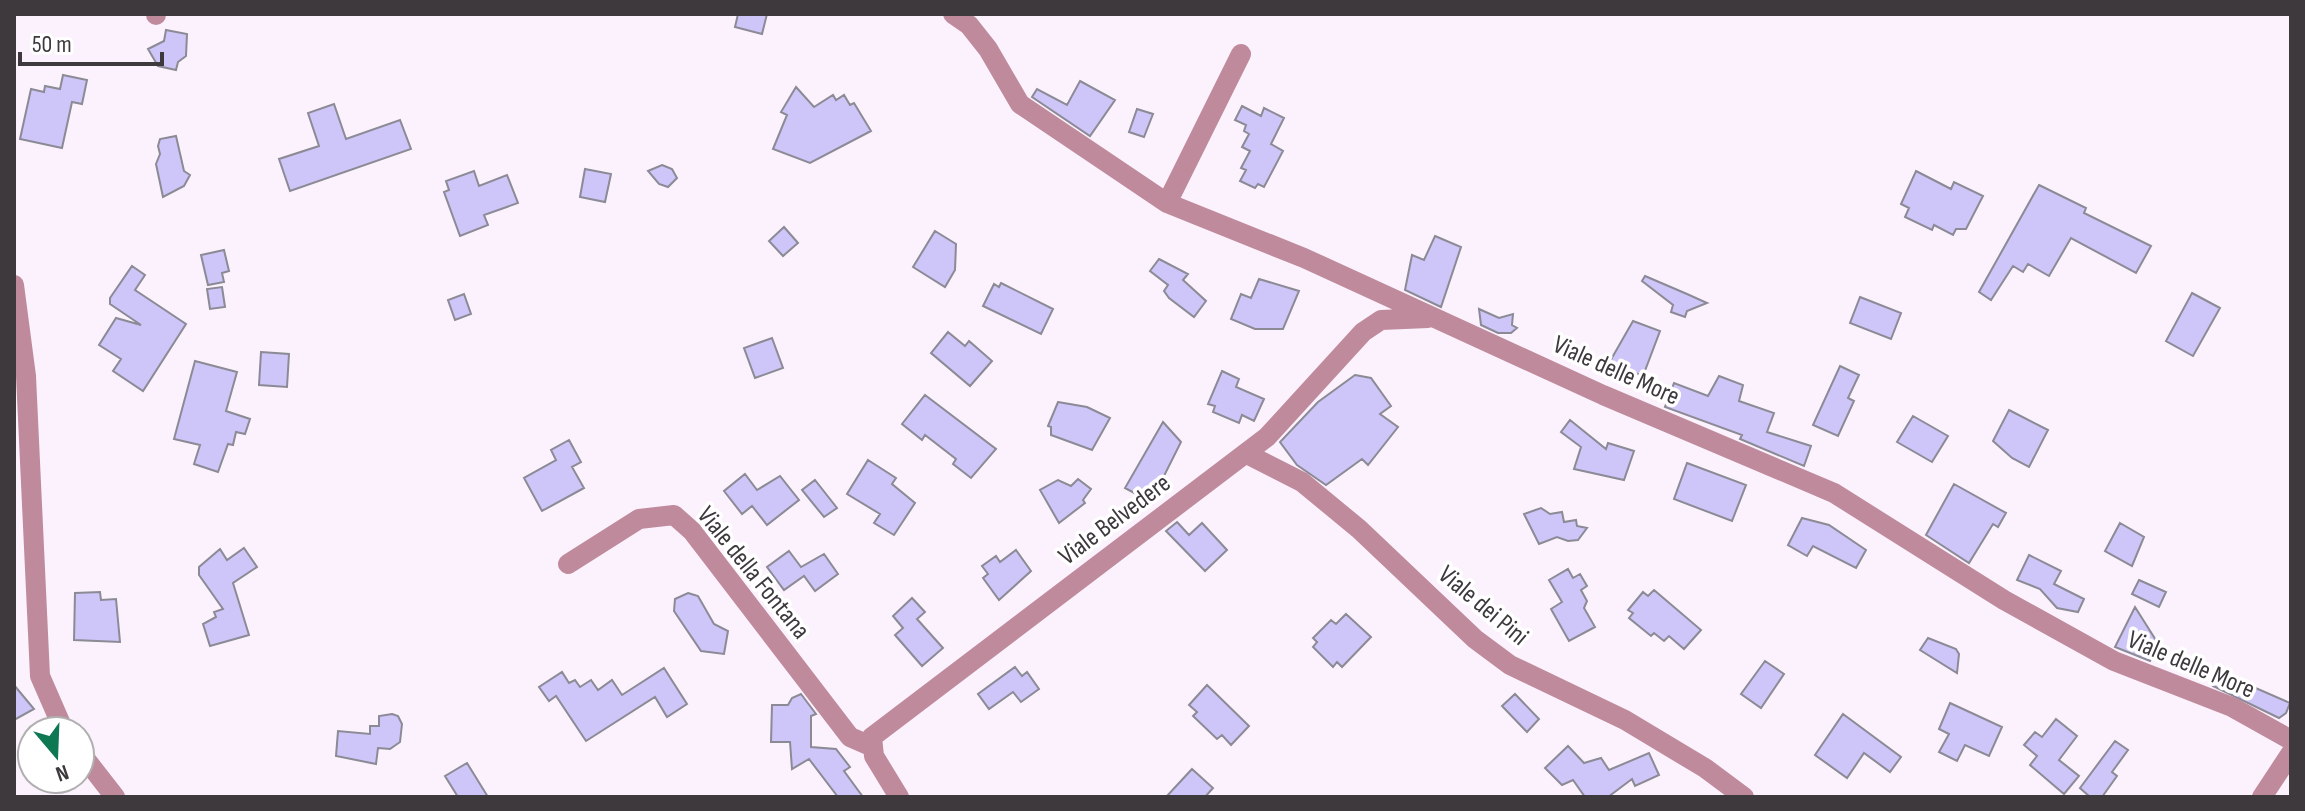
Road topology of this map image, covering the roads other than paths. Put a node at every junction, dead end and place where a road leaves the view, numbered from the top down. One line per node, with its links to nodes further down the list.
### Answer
1 (953, 14): 3 (street, Viale delle More)
2 (1241, 54): 3 (street)
3 (1167, 203): 5 (street, Viale delle More)
4 (14, 285): 8 (street)
5 (1436, 319): 6 (street, Viale Belvedere); 9 (street, Viale delle More)
6 (1247, 454): 10 (street, Viale Belvedere); 15 (street, Viale dei Pini)
7 (568, 564): 10 (street, Viale della Fontana)
8 (57, 715)
9 (2291, 740)
10 (873, 747): 14 (street)
11 (2291, 753): 16 (street)
12 (96, 773): 13 (street)
13 (115, 797)
14 (899, 797)
15 (1744, 797)
16 (2262, 797)

